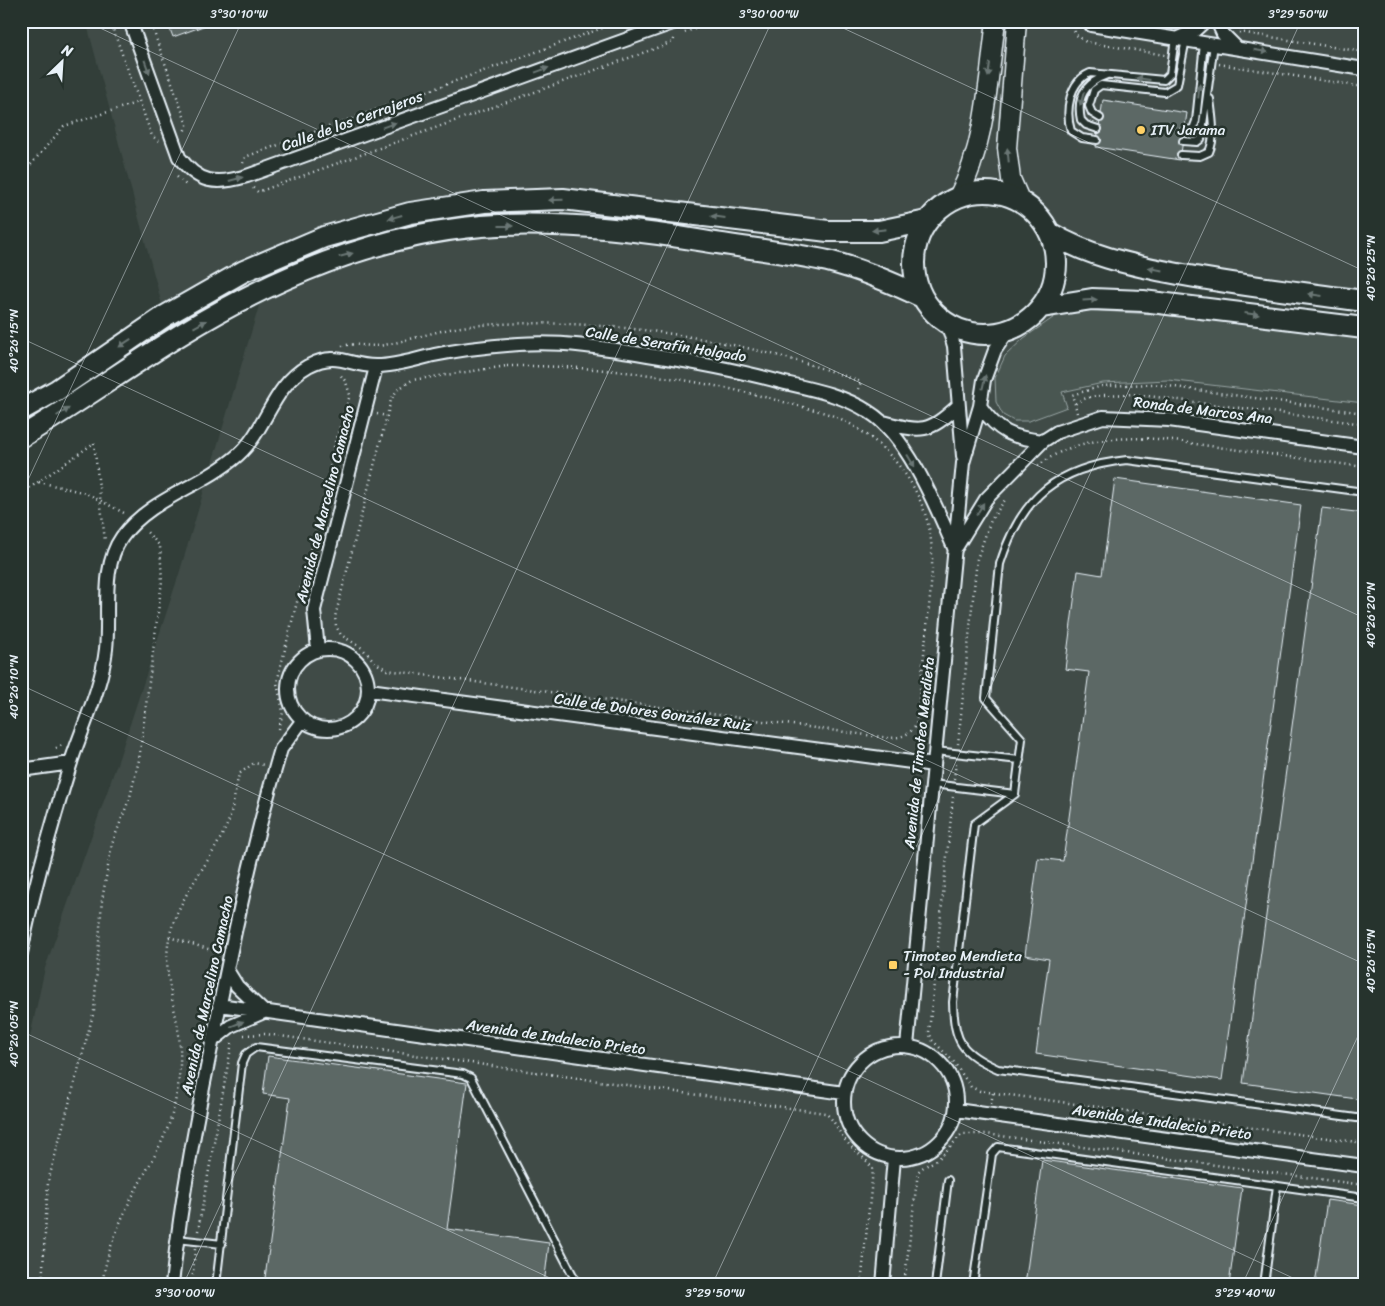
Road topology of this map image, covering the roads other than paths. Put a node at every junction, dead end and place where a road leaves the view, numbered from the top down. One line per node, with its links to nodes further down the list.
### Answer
1 (130, 21): 2 (street, Calle de los Cerrajeros, one-way to 2)
2 (678, 21)
3 (996, 21): 20 (street, one-way to 20)
4 (1017, 21): 21 (street, one-way to 4)
5 (1204, 21): 8 (street)
6 (1217, 21): 10 (street)
7 (1091, 25): 8 (street)
8 (1180, 38): 9 (street); 12 (lane, one-way to 12); 14 (lane)
9 (1209, 43): 10 (street); 13 (lane); 16 (lane, one-way to 9)
10 (1236, 47): 11 (street, one-way to 11)
11 (1364, 69)
12 (1110, 74): 15 (lane, one-way to 15); 17 (lane)
13 (1209, 92): 18 (lane); 19 (lane)
14 (1100, 118)
15 (1098, 129)
16 (1184, 131)
17 (1097, 140)
18 (1183, 141)
19 (1181, 155)
20 (958, 197): 21 (main road); 22 (main road)
21 (1021, 202): 23 (main road)
22 (927, 221): 24 (main road); 33 (main road, one-way to 33)
23 (1050, 234): 25 (main road, one-way to 23); 26 (main road)
24 (922, 297): 27 (main road); 35 (main road, one-way to 24)
25 (1364, 301)
26 (1042, 306): 28 (main road); 29 (main road, one-way to 29)
27 (946, 322): 28 (main road); 31 (street, Avenida de Timoteo Mendieta)
28 (1010, 328): 32 (street, Avenida de Timoteo Mendieta, one-way to 28)
29 (1364, 328)
30 (376, 367): 34 (street, Calle de Serafín Holgado); 41 (street, Avenida de Marcelino Camacho); 46 (street)
31 (958, 406): 34 (street, Calle de Serafín Holgado); 38 (street, Avenida de Timoteo Mendieta)
32 (980, 406): 36 (street); 38 (street, Avenida de Timoteo Mendieta)
33 (21, 410)
34 (883, 422): 40 (street, Calle de Serafín Holgado, one-way to 40)
35 (21, 437)
36 (1042, 441): 37 (street, Ronda de Marcos Ana); 40 (street, Ronda de Marcos Ana, one-way to 36)
37 (1364, 447)
38 (964, 463): 40 (street, Avenida de Timoteo Mendieta)
39 (1364, 492): 45 (lane)
40 (955, 550): 44 (street, Avenida de Timoteo Mendieta)
41 (318, 650): 42 (street); 43 (street)
42 (369, 690): 43 (street); 47 (street, Calle de Dolores González Ruiz)
43 (302, 721): 52 (street, Avenida de Marcelino Camacho)
44 (935, 751): 45 (lane); 47 (street, Avenida de Timoteo Mendieta)
45 (1020, 760): 50 (lane)
46 (71, 763): 48 (street); 51 (street)
47 (934, 765): 49 (street, Avenida de Timoteo Mendieta)
48 (21, 770)
49 (932, 784): 50 (lane); 56 (street, Avenida de Timoteo Mendieta)
50 (1015, 794): 59 (lane)
51 (24, 956)
52 (227, 970): 53 (street, Avenida de Marcelino Camacho); 54 (street)
53 (219, 1006): 54 (street, Avenida de Indalecio Prieto); 55 (street, Avenida de Marcelino Camacho)
54 (264, 1012): 55 (street, one-way to 54); 57 (street, Avenida de Indalecio Prieto)
55 (212, 1041): 65 (street, Avenida de Marcelino Camacho)
56 (906, 1046): 57 (street); 58 (street)
57 (844, 1093): 60 (street)
58 (956, 1110): 60 (street); 61 (street, Avenida de Indalecio Prieto)
59 (1364, 1119)
60 (894, 1158): 70 (street)
61 (1364, 1166)
62 (948, 1180): 71 (lane)
63 (1277, 1186): 64 (lane); 72 (lane); 73 (lane)
64 (1364, 1198)
65 (177, 1239): 66 (lane); 67 (street, Avenida de Marcelino Camacho)
66 (222, 1244): 68 (lane); 69 (lane)
67 (172, 1285)
68 (216, 1285)
69 (578, 1285)
70 (883, 1285)
71 (935, 1285)
72 (973, 1285)
73 (1264, 1285)

